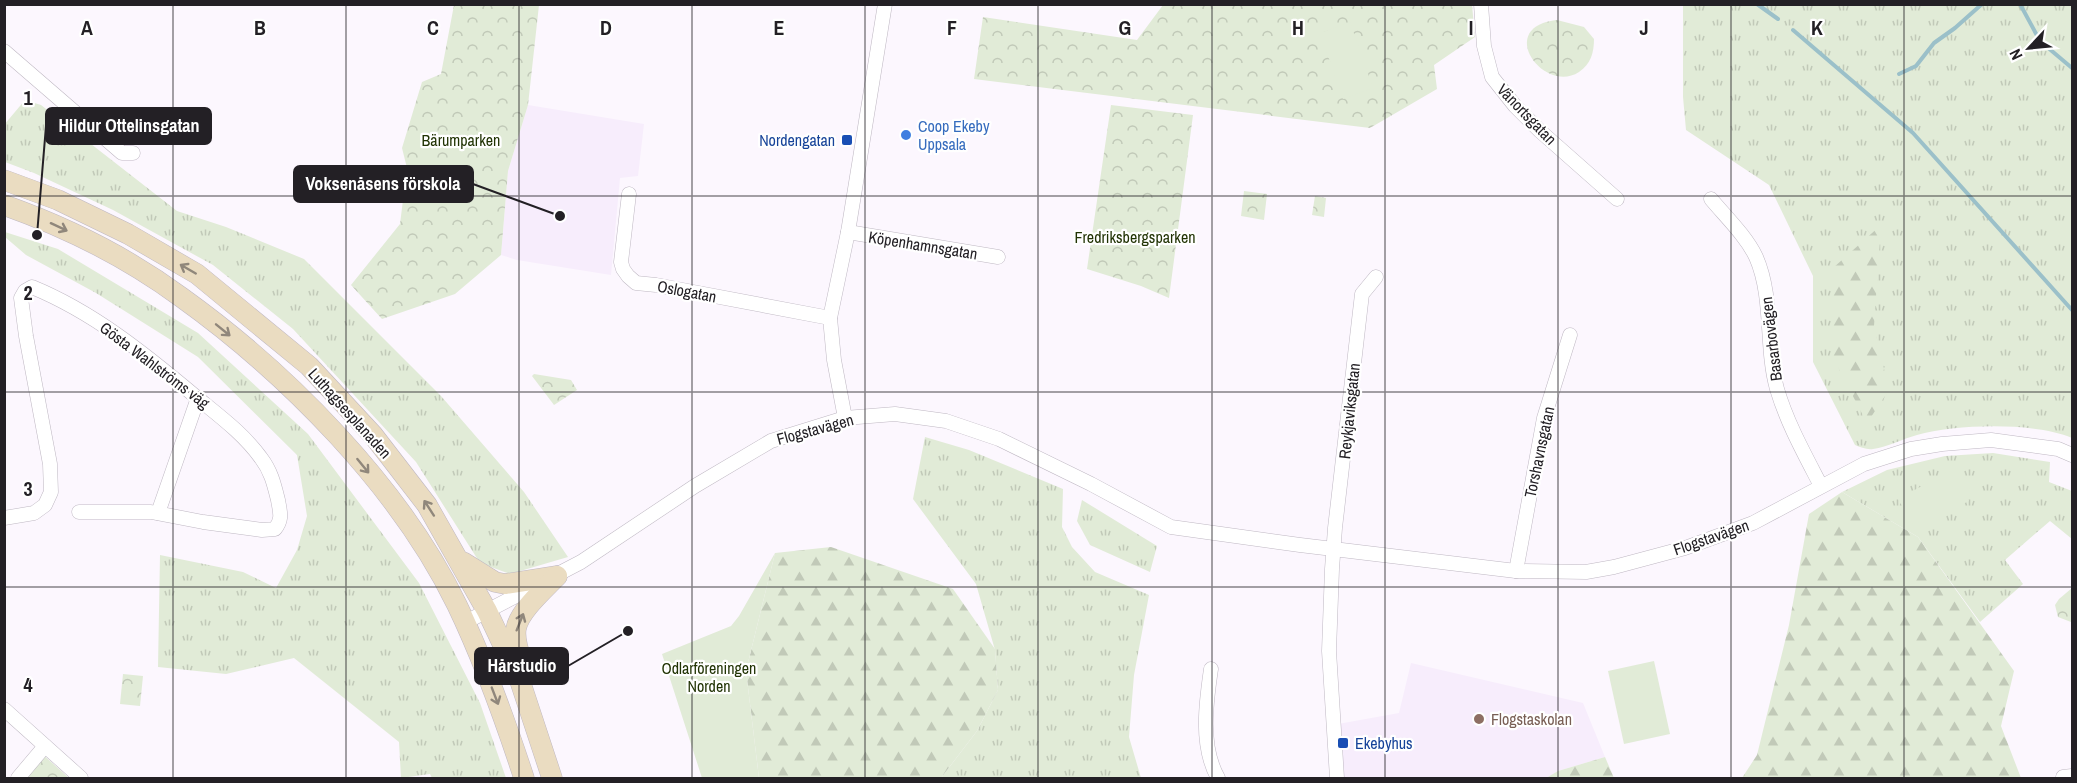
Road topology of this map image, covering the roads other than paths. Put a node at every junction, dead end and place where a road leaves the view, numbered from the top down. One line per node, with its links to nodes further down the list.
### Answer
1 (885, 4): 10 (street)
2 (1481, 4): 7 (street, Vänortsgatan)
3 (4, 51): 4 (street)
4 (133, 153)
5 (4, 180): 23 (main road, Luthagsesplanaden, one-way to 5)
6 (629, 194): 13 (street, Oslogatan)
7 (1617, 199)
8 (1711, 199): 18 (street, Basarbovägen)
9 (4, 205): 27 (main road, Luthagsesplanaden, one-way to 27)
10 (848, 232): 11 (street, Köpenhamnsgatan); 13 (street)
11 (998, 257)
12 (1376, 277): 22 (street, Reykjaviksgatan)
13 (830, 318): 16 (street)
14 (1570, 335): 24 (street, Torshavnsgatan)
15 (198, 398): 20 (street); 20 (street, Gösta Wahlströms väg); 21 (street, Gösta Wahlströms väg)
16 (844, 418): 22 (street, Flogstavägen); 25 (street, Flogstavägen)
17 (2073, 455): 18 (street, Flogstavägen)
18 (1821, 486): 24 (street, Flogstavägen)
19 (79, 512): 20 (street, Gösta Wahlströms väg)
20 (158, 513)
21 (4, 518)
22 (1335, 549): 24 (street, Flogstavägen); 36 (street)
23 (459, 558): 25 (main road); 26 (main road, Luthagsesplanaden)
24 (1516, 571)
25 (557, 576): 26 (street, Flogstavägen); 34 (main road, one-way to 25)
26 (487, 611): 27 (street, Flogstavägen); 34 (main road, Luthagsesplanaden)
27 (464, 623): 33 (main road, Luthagsesplanaden, one-way to 33)
28 (1211, 669): 35 (street)
29 (4, 709): 30 (street)
30 (45, 746): 31 (street); 32 (street)
31 (18, 778)
32 (81, 778)
33 (524, 778)
34 (554, 778)
35 (1218, 778)
36 (1337, 778)

